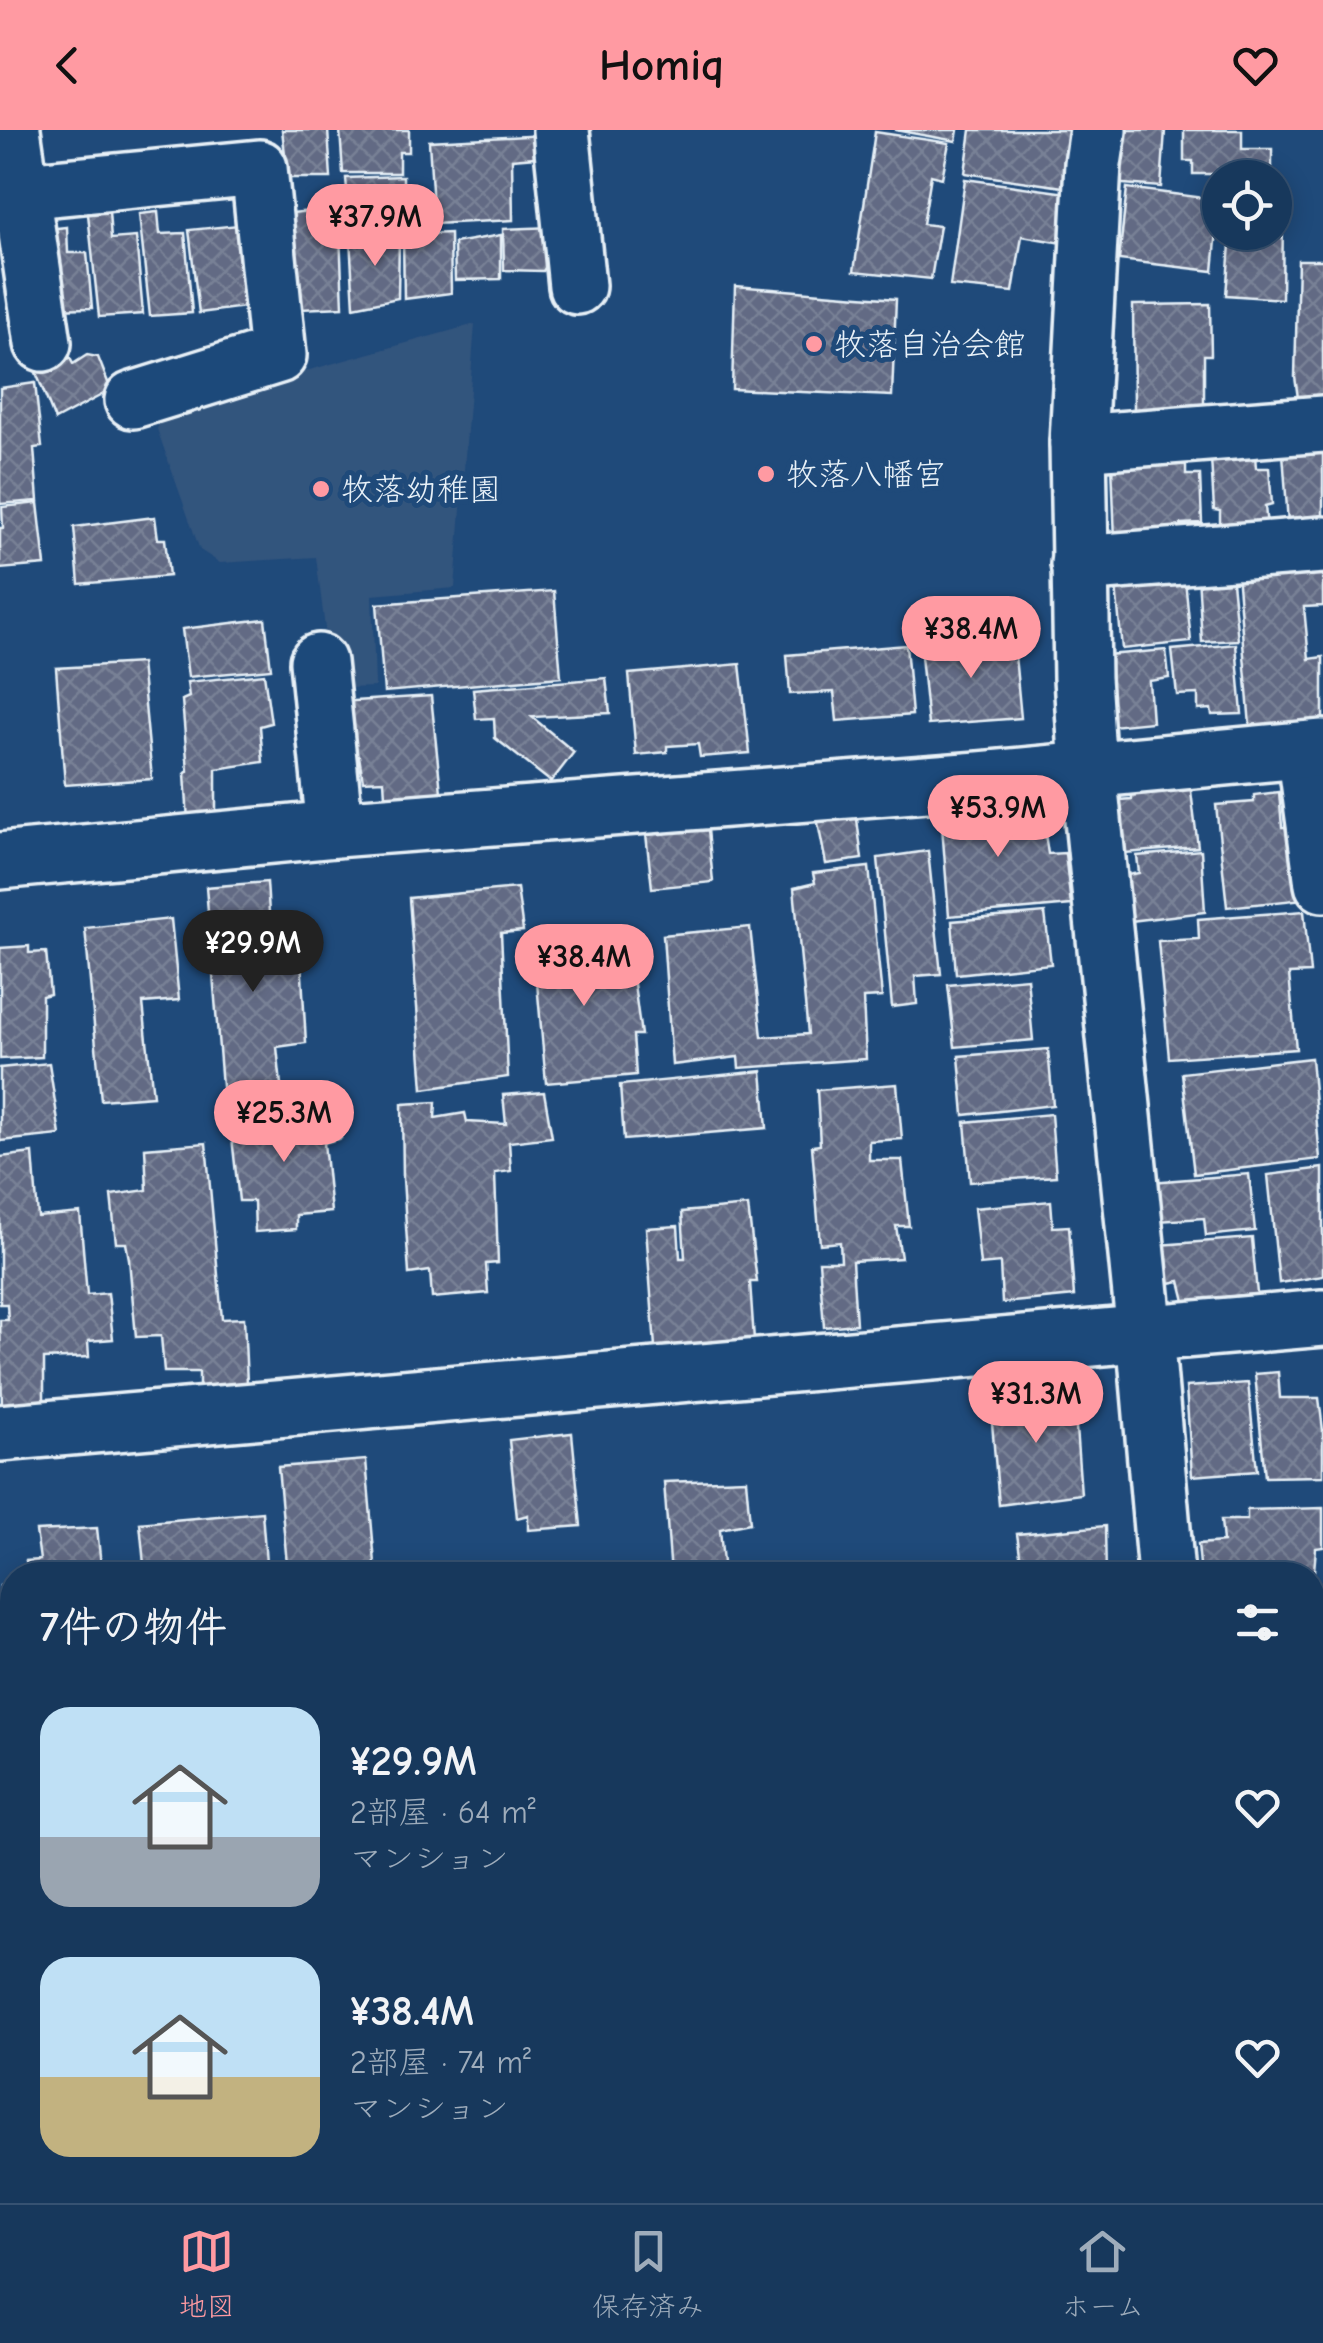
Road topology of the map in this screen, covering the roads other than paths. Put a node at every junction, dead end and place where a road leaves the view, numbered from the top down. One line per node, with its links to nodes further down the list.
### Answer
1 (12, 130): 4 (street)
2 (561, 130): 5 (street)
3 (1098, 130): 9 (street)
4 (22, 191): 6 (street); 7 (street)
5 (577, 286)
6 (43, 343)
7 (133, 400)
8 (1323, 424): 9 (street)
9 (1078, 443): 11 (street)
10 (1323, 545): 11 (street)
11 (1080, 564): 14 (street)
12 (318, 662): 15 (street)
13 (1314, 749): 14 (street); 17 (street)
14 (1088, 770): 15 (street); 19 (street)
15 (335, 829): 16 (street)
16 (0, 860)
17 (1323, 884)
18 (1323, 1318): 19 (street)
19 (1146, 1334): 20 (street); 21 (street)
20 (0, 1433)
21 (1165, 1562)

